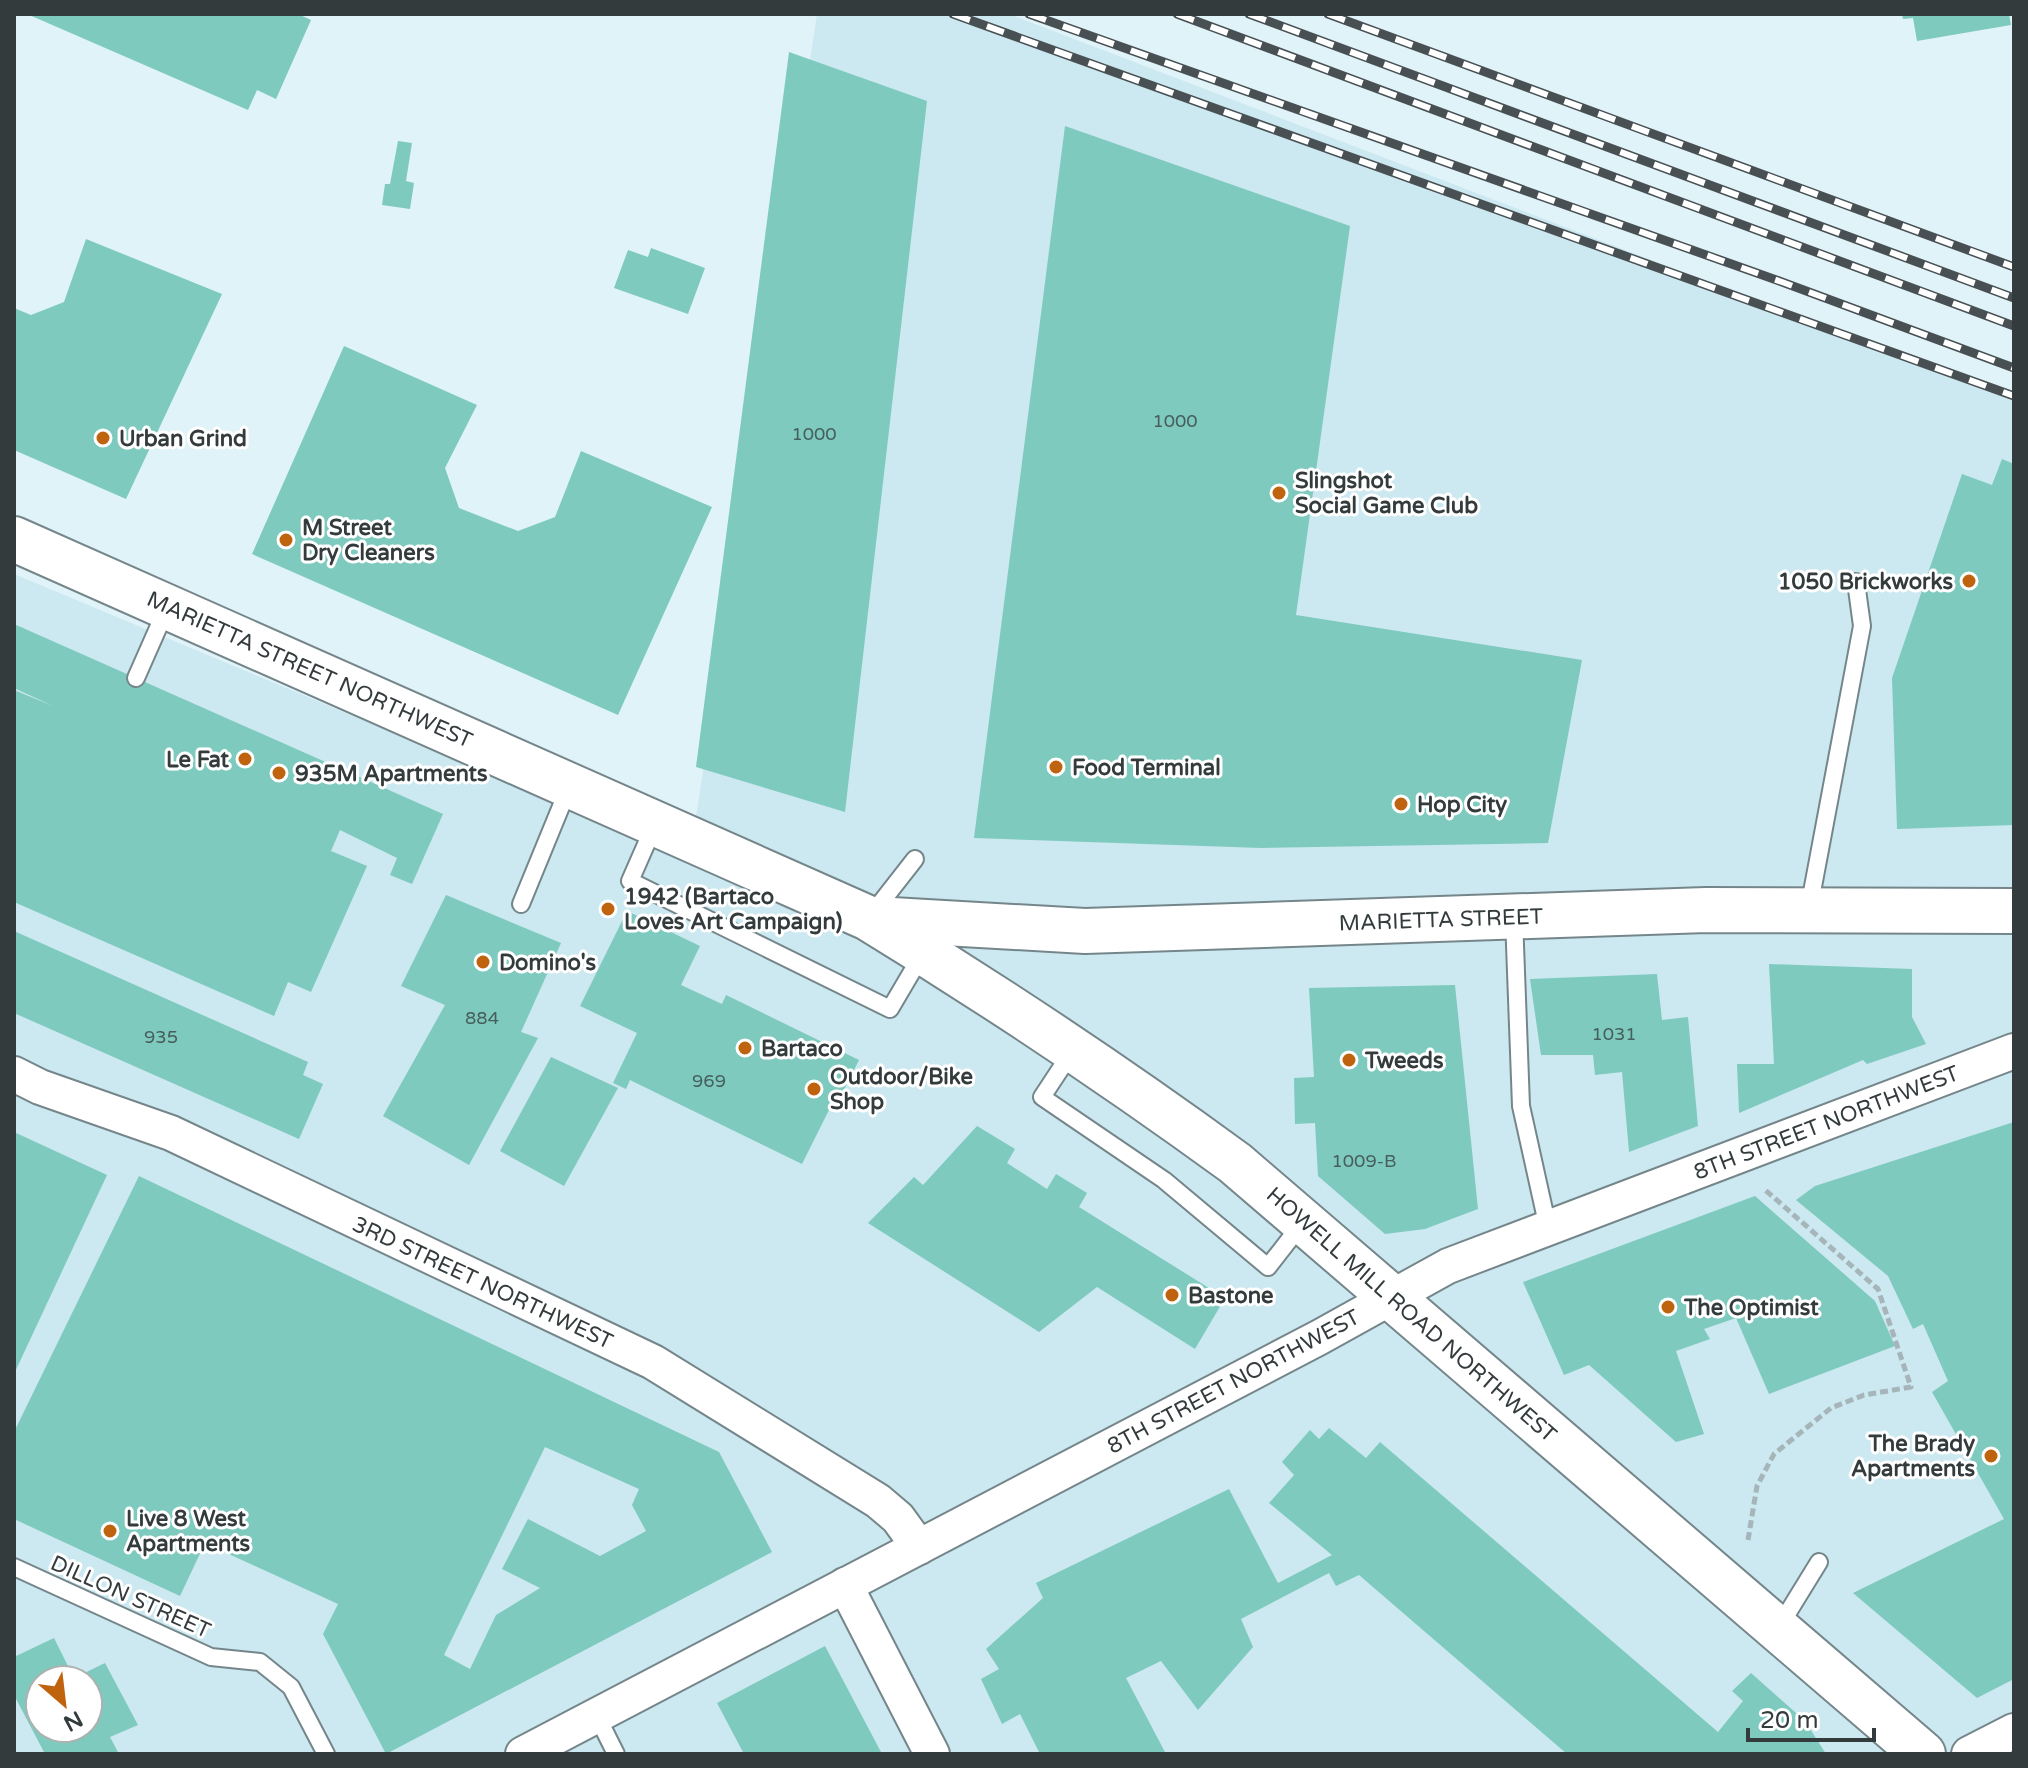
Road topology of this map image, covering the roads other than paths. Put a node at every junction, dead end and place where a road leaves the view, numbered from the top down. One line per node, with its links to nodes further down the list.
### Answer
1 (14, 539): 3 (main road, MARIETTA STREET NORTHWEST)
2 (1856, 582): 9 (lane)
3 (167, 606): 4 (lane); 5 (main road, MARIETTA STREET NORTHWEST)
4 (136, 678)
5 (570, 785): 6 (main road, MARIETTA STREET NORTHWEST); 8 (lane)
6 (655, 823): 12 (main road, MARIETTA STREET NORTHWEST); 13 (lane)
7 (915, 859): 12 (lane)
8 (521, 904)
9 (1809, 910): 10 (main road, MARIETTA STREET); 11 (main road, MARIETTA STREET)
10 (2014, 911)
11 (1514, 916): 12 (main road, MARIETTA STREET); 18 (lane)
12 (868, 918): 13 (main road, HOWELL MILL ROAD NORTHWEST)
13 (924, 952): 14 (main road, HOWELL MILL ROAD NORTHWEST)
14 (1074, 1048): 17 (main road, HOWELL MILL ROAD NORTHWEST); 17 (lane)
15 (2014, 1051): 18 (street, 8TH STREET NORTHWEST)
16 (14, 1074): 20 (street, 3RD STREET NORTHWEST)
17 (1304, 1221): 19 (main road, HOWELL MILL ROAD NORTHWEST)
18 (1548, 1228): 19 (street, 8TH STREET NORTHWEST)
19 (1392, 1295): 20 (street, 8TH STREET NORTHWEST); 24 (main road, HOWELL MILL ROAD NORTHWEST)
20 (919, 1547): 23 (street, 8TH STREET NORTHWEST)
21 (1819, 1562): 24 (lane)
22 (14, 1567): 27 (lane, DILLON STREET)
23 (845, 1585): 25 (street, 8TH STREET NORTHWEST); 30 (street)
24 (1778, 1628): 31 (main road, HOWELL MILL ROAD NORTHWEST)
25 (597, 1716): 28 (street, 8TH STREET NORTHWEST); 29 (lane)
26 (2014, 1731): 32 (street)
27 (326, 1754)
28 (523, 1754)
29 (616, 1754)
30 (932, 1754)
31 (1923, 1754)
32 (1969, 1754)

